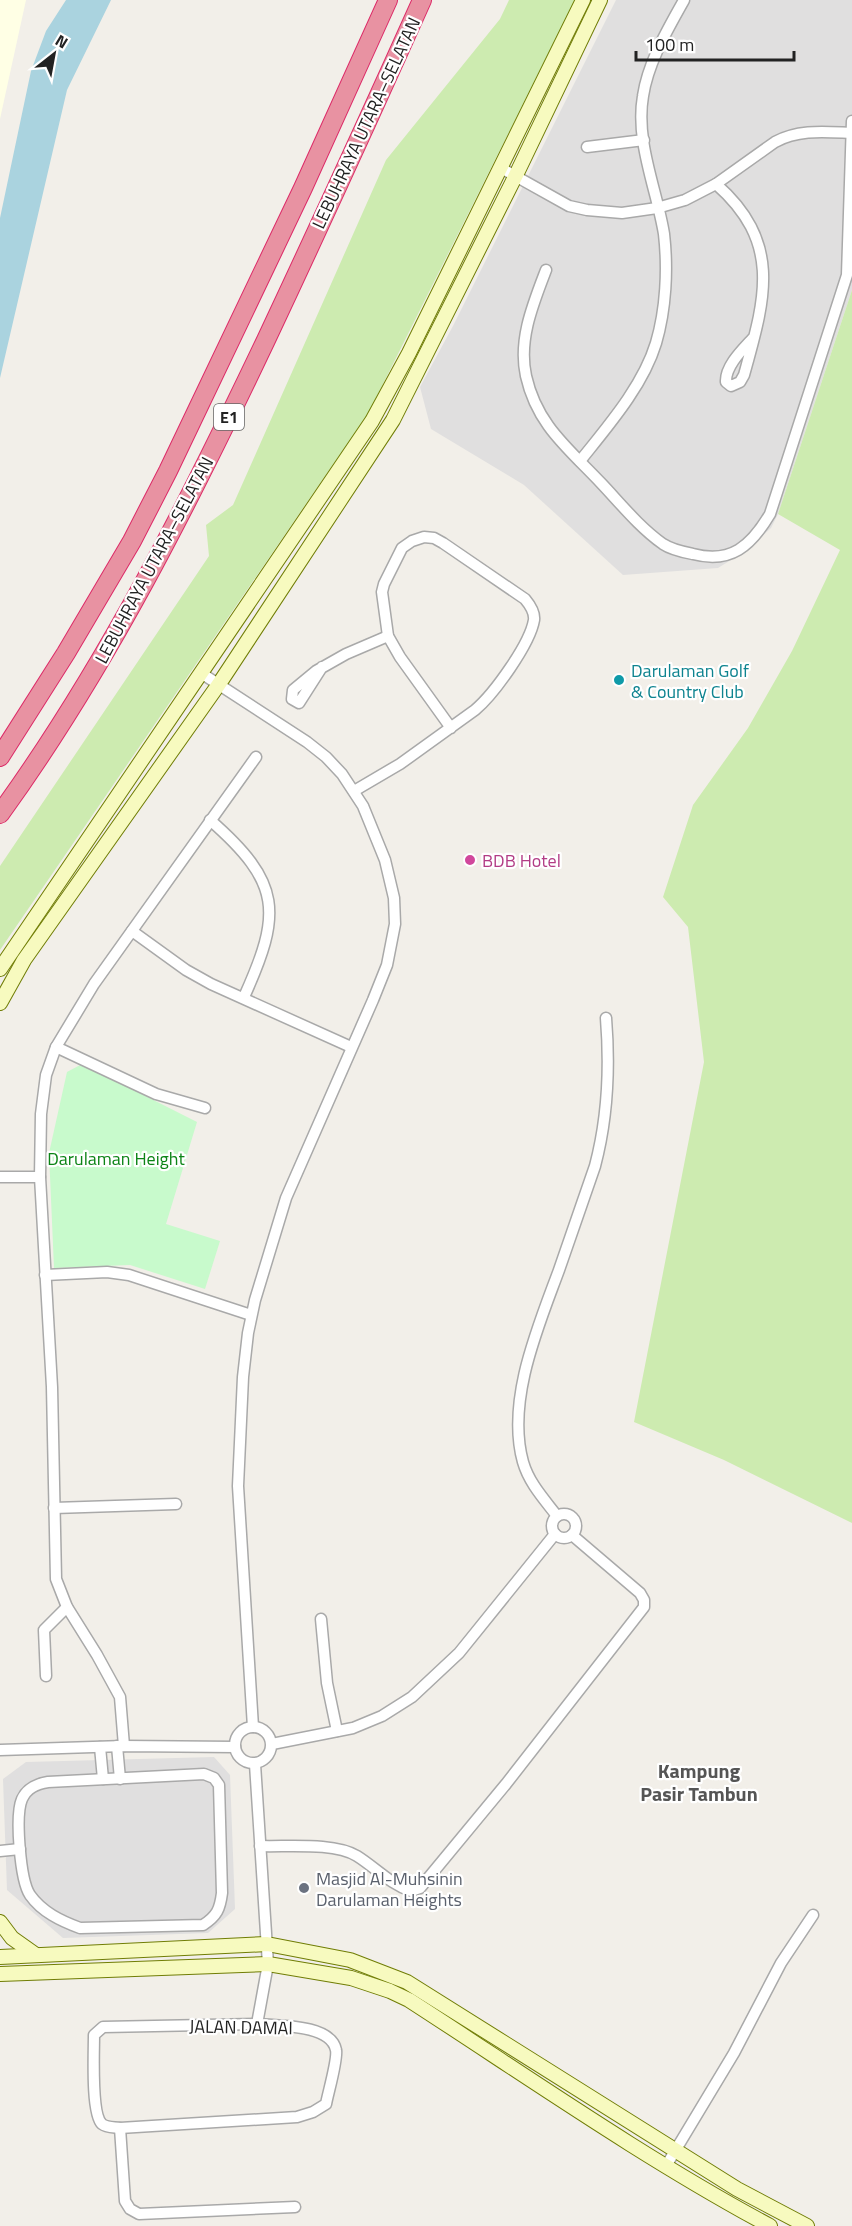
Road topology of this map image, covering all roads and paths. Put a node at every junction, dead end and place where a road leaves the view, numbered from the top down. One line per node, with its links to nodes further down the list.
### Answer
1 (388, 0): 21 (highway, LEBUHRAYA UTARA–SELATAN / E1)
2 (422, 0): 24 (highway, LEBUHRAYA UTARA–SELATAN / E1)
3 (583, 0): 9 (street)
4 (600, 0): 10 (street)
5 (684, 0): 7 (street)
6 (851, 127): 11 (street); 15 (street)
7 (644, 140): 8 (street); 12 (street)
8 (587, 147)
9 (501, 168): 10 (street); 18 (street)
10 (516, 175): 12 (street); 19 (street)
11 (716, 184): 12 (street); 14 (street)
12 (657, 208): 15 (street)
13 (546, 270): 15 (street)
14 (753, 338)
15 (580, 461)
16 (388, 636): 17 (street); 20 (street); 20 (street)
17 (322, 667)
18 (201, 673): 19 (street); 27 (street)
19 (219, 684): 23 (street); 29 (street)
20 (451, 728): 23 (street)
21 (0, 757)
22 (256, 757): 25 (street)
23 (354, 791): 32 (street)
24 (0, 814)
25 (210, 820): 26 (street); 28 (street)
26 (132, 932): 28 (street); 31 (street)
27 (0, 969)
28 (244, 997): 32 (street)
29 (0, 1003)
30 (606, 1018): 40 (street)
31 (56, 1047): 33 (street); 34 (street)
32 (351, 1047): 37 (street)
33 (205, 1108)
34 (40, 1176): 35 (street); 36 (street)
35 (0, 1177)
36 (45, 1275): 37 (street); 39 (street)
37 (251, 1315): 46 (street)
38 (176, 1504): 39 (street)
39 (54, 1509): 43 (street)
40 (557, 1516): 41 (street); 42 (street)
41 (555, 1534): 42 (street); 47 (street)
42 (572, 1535): 56 (street)
43 (66, 1606): 45 (street); 50 (street)
44 (321, 1619): 47 (street)
45 (46, 1676)
46 (253, 1727): 48 (street); 51 (street)
47 (337, 1731): 48 (street)
48 (272, 1743): 53 (street)
49 (100, 1746): 50 (street); 52 (street); 54 (street)
50 (121, 1746): 51 (street); 55 (street)
51 (235, 1747): 53 (street)
52 (0, 1750)
53 (255, 1764): 56 (street)
54 (103, 1779): 55 (street); 57 (street)
55 (120, 1779): 57 (street)
56 (260, 1846): 61 (street)
57 (20, 1849): 58 (street)
58 (0, 1851)
59 (813, 1915): 68 (street)
60 (0, 1922): 62 (street)
61 (267, 1944): 62 (street); 64 (street); 68 (street)
62 (36, 1955): 63 (street)
63 (0, 1957)
64 (268, 1964): 65 (street); 66 (street); 69 (street)
65 (0, 1974)
66 (257, 2024): 67 (street, JALAN DAMAI); 67 (street, JALAN DAMAI)
67 (120, 2128): 70 (street)
68 (675, 2151): 69 (street); 72 (street)
69 (666, 2166): 71 (street)
70 (295, 2207)
71 (771, 2226)
72 (807, 2226)

